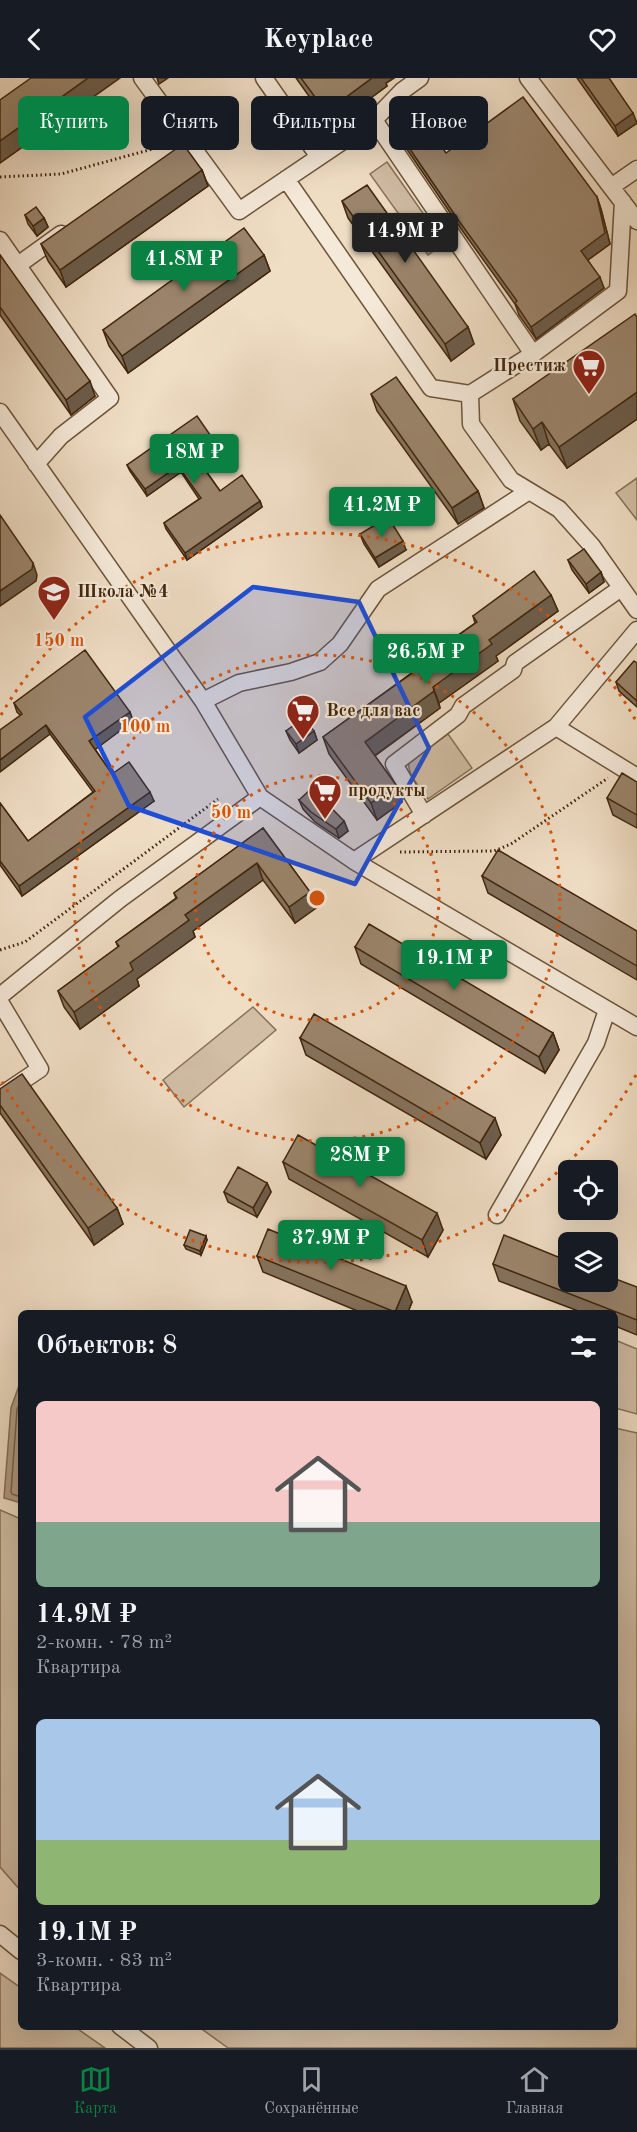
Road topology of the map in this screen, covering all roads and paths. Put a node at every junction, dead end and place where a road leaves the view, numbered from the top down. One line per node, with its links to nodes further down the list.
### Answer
1 (142, 78): 5 (street)
2 (264, 78): 11 (street)
3 (420, 78): 6 (street)
4 (528, 78): 15 (street)
5 (154, 96)
6 (377, 117)
7 (377, 124): 21 (street)
8 (164, 150): 13 (path)
9 (190, 150): 14 (street)
10 (329, 150): 11 (street)
11 (319, 157): 14 (street)
12 (637, 169): 15 (street)
13 (0, 177)
14 (286, 179): 22 (street)
15 (611, 187): 16 (street)
16 (623, 202): 17 (street); 21 (street)
17 (637, 221)
18 (75, 225): 20 (street)
19 (0, 240): 20 (street)
20 (18, 265): 24 (street)
21 (533, 354): 22 (street)
22 (470, 394): 25 (street)
23 (0, 412): 24 (street)
24 (36, 464): 29 (street)
25 (529, 491): 26 (street); 29 (street)
26 (621, 588): 27 (street); 34 (street)
27 (637, 610)
28 (637, 630): 30 (street)
29 (203, 701): 32 (street)
30 (556, 727): 31 (street); 34 (street)
31 (630, 773): 35 (path)
32 (261, 797): 35 (street); 37 (street)
33 (218, 799): 36 (path)
34 (424, 814): 35 (street)
35 (361, 856): 39 (street)
36 (0, 950)
37 (0, 996)
38 (0, 1002): 41 (street)
39 (607, 1010): 40 (street); 42 (street)
40 (637, 1027)
41 (0, 1096)
42 (497, 1215)
43 (0, 1934): 44 (street)
44 (18, 1949)
45 (125, 2030): 46 (street)
46 (149, 2048)

